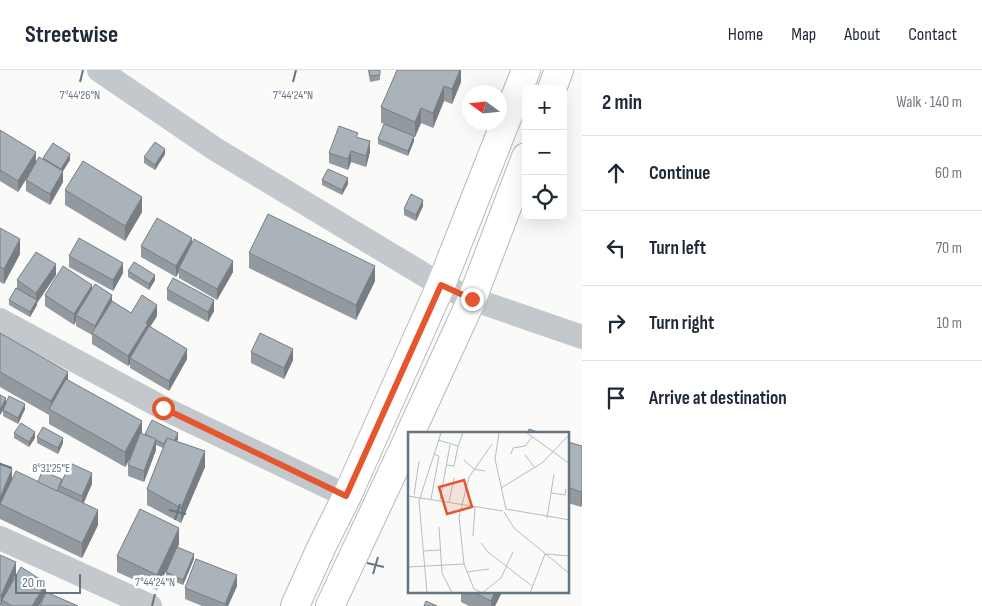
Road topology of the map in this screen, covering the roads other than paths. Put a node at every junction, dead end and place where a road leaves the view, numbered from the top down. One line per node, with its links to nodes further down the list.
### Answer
1 (99, 70): 6 (street)
2 (526, 70): 6 (main road)
3 (559, 70): 4 (main road)
4 (553, 85)
5 (522, 168): 7 (main road)
6 (441, 285): 7 (street); 12 (main road)
7 (472, 299): 9 (street); 10 (main road)
8 (0, 320): 12 (street)
9 (582, 337)
10 (411, 432)
11 (408, 438): 15 (main road)
12 (346, 496): 14 (main road)
13 (0, 538): 16 (street)
14 (321, 548): 15 (main road); 17 (main road)
15 (352, 560): 18 (main road)
16 (150, 606)
17 (296, 606)
18 (330, 606)

